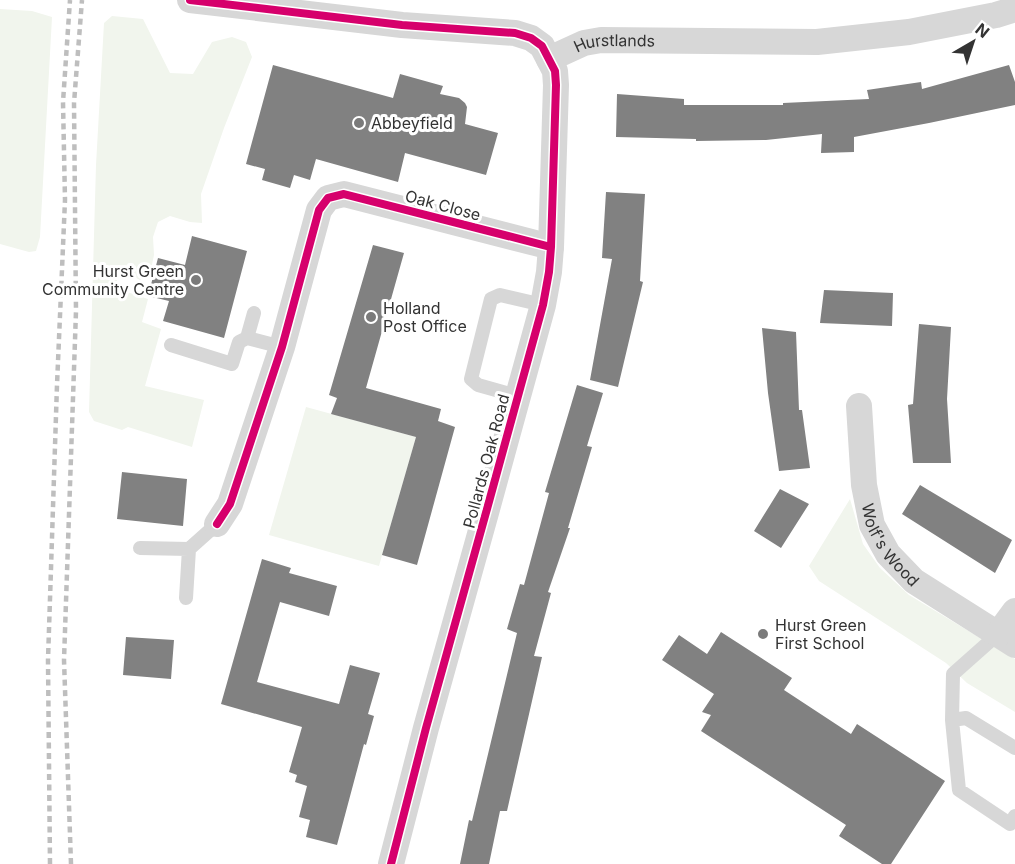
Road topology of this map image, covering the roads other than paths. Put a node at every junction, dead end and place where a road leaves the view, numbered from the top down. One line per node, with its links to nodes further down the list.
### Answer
1 (190, 0): 3 (street)
2 (1015, 9): 3 (street, Hurstlands)
3 (549, 59): 4 (street, Pollards Oak Road)
4 (551, 247): 5 (street, Pollards Oak Road); 9 (street, Oak Close)
5 (543, 305): 10 (street, Pollards Oak Road); 10 (lane)
6 (254, 313): 7 (lane)
7 (248, 338): 8 (lane); 9 (lane)
8 (171, 345)
9 (282, 347): 12 (street)
10 (517, 396): 21 (street, Pollards Oak Road)
11 (859, 406): 17 (street, Wolf's Wood)
12 (217, 524): 14 (lane)
13 (140, 548): 14 (lane)
14 (189, 549): 15 (lane)
15 (186, 598)
16 (1015, 611): 17 (street)
17 (1006, 639): 18 (lane)
18 (952, 720): 19 (lane); 20 (lane)
19 (1015, 748)
20 (1015, 816)
21 (391, 864)

